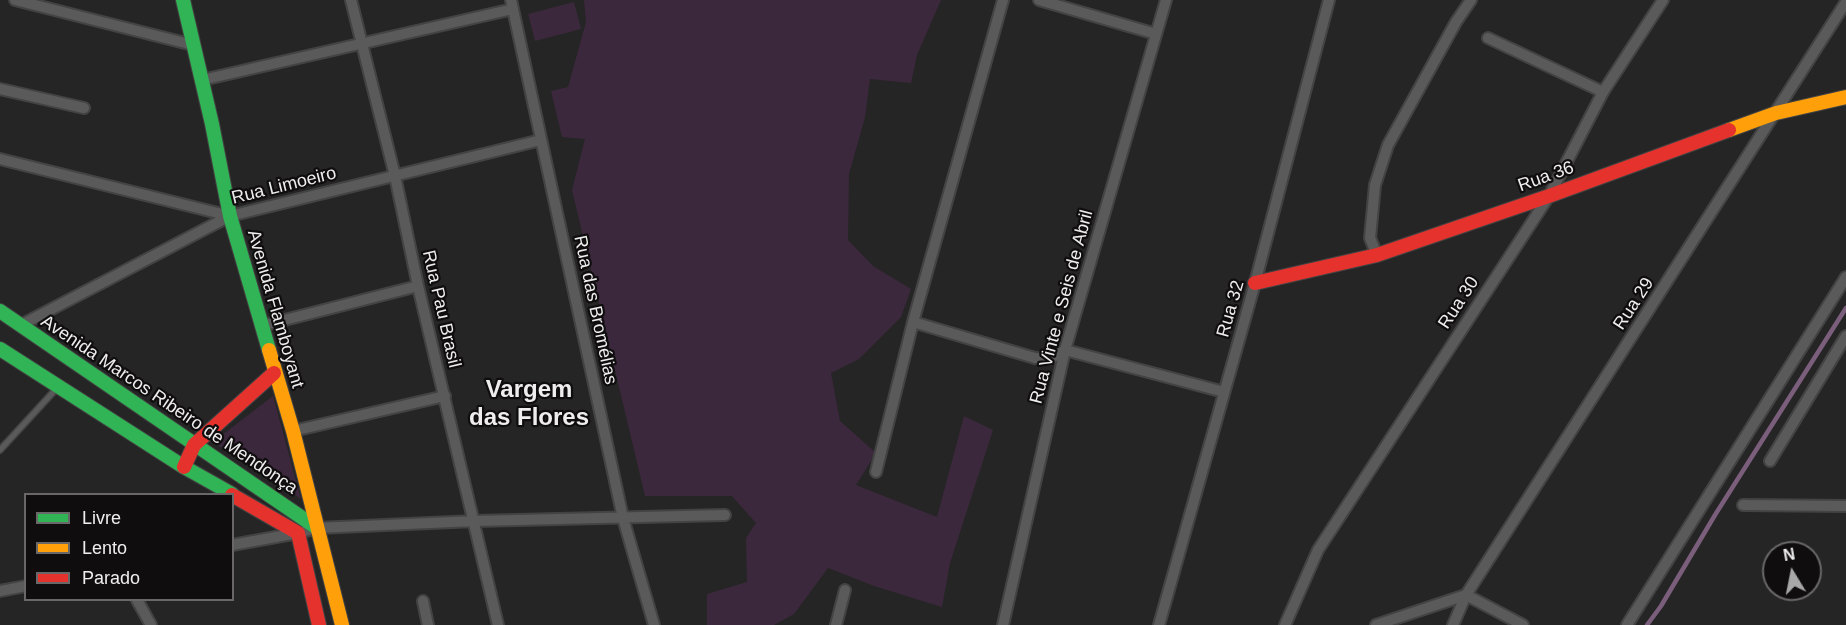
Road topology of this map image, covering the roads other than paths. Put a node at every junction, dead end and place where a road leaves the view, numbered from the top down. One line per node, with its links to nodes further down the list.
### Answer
1 (15, 0): 15 (street)
2 (183, 0): 15 (street, Avenida Flamboyant)
3 (351, 0): 14 (street, Rua Pau Brasil)
4 (1003, 0): 32 (street)
5 (1039, 0): 12 (street)
6 (1166, 0): 12 (street, Rua Vinte e Seis de Abril)
7 (1329, 0): 29 (street, Rua 32)
8 (1471, 0): 27 (street)
9 (1663, 0): 18 (street, Rua 30)
10 (1846, 2): 21 (street, Rua 29)
11 (512, 4): 14 (street); 22 (street, Rua das Bromélias)
12 (1156, 34): 37 (street, Rua Vinte e Seis de Abril)
13 (1488, 38): 18 (street)
14 (362, 44): 16 (street); 24 (street, Rua Pau Brasil)
15 (194, 45): 16 (street, Avenida Flamboyant)
16 (202, 80): 26 (street, Avenida Flamboyant)
17 (0, 89): 20 (street)
18 (1603, 92): 25 (street, Rua 30)
19 (1846, 97): 21 (street, Rua 36)
20 (84, 108)
21 (1776, 113): 25 (street, Rua 36); 61 (street, Rua 29)
22 (541, 140): 24 (street, Rua Limoeiro); 53 (street, Rua das Bromélias)
23 (0, 159): 26 (street)
24 (395, 176): 26 (street, Rua Limoeiro); 30 (street, Rua Pau Brasil)
25 (1549, 196): 27 (street, Rua 36); 73 (street, Rua 30)
26 (230, 216): 33 (street, Rua Limoeiro); 34 (street, Avenida Flamboyant)
27 (1377, 255): 29 (street, Rua 36)
28 (1846, 278): 77 (street)
29 (1255, 283): 40 (street, Rua 32)
30 (418, 286): 34 (street); 41 (street, Rua Pau Brasil)
31 (0, 311): 33 (street, Avenida Marcos Ribeiro de Mendonça)
32 (913, 322): 37 (street); 47 (street)
33 (21, 325): 43 (street, Avenida Marcos Ribeiro de Mendonça)
34 (261, 326): 38 (street, Avenida Flamboyant)
35 (1846, 336): 45 (street)
36 (0, 349): 39 (street, Avenida Marcos Ribeiro de Mendonça)
37 (1065, 350): 40 (street); 71 (street, Rua Vinte e Seis de Abril)
38 (274, 373): 42 (street, Avenida Flamboyant); 43 (street)
39 (58, 386): 44 (lane); 46 (street, Avenida Marcos Ribeiro de Mendonça)
40 (1224, 392): 72 (street, Rua 32)
41 (445, 396): 42 (street); 54 (street, Rua Pau Brasil)
42 (293, 431): 55 (street, Avenida Flamboyant)
43 (194, 445): 46 (street); 55 (street, Avenida Marcos Ribeiro de Mendonça)
44 (0, 450)
45 (1770, 461)
46 (184, 467): 48 (street, Avenida Marcos Ribeiro de Mendonça)
47 (876, 472)
48 (229, 493)
49 (234, 496): 56 (street, Avenida Marcos Ribeiro de Mendonça)
50 (1743, 505): 51 (street)
51 (1846, 506)
52 (725, 515): 53 (street)
53 (623, 518): 54 (street); 69 (street, Rua das Bromélias)
54 (475, 521): 55 (street); 68 (street, Rua Pau Brasil)
55 (318, 528): 56 (street); 66 (street, Avenida Flamboyant)
56 (298, 533): 57 (street); 65 (street)
57 (234, 545)
58 (24, 586): 60 (street)
59 (845, 590): 70 (street)
60 (0, 591)
61 (1466, 595): 74 (street); 75 (street, Rua 29); 76 (street)
62 (138, 601): 64 (street)
63 (423, 601): 67 (street)
64 (150, 625)
65 (320, 625)
66 (342, 625)
67 (428, 625)
68 (498, 625)
69 (654, 625)
70 (836, 625)
71 (1003, 625)
72 (1159, 625)
73 (1286, 625)
74 (1376, 625)
75 (1453, 625)
76 (1523, 625)
77 (1627, 625)

